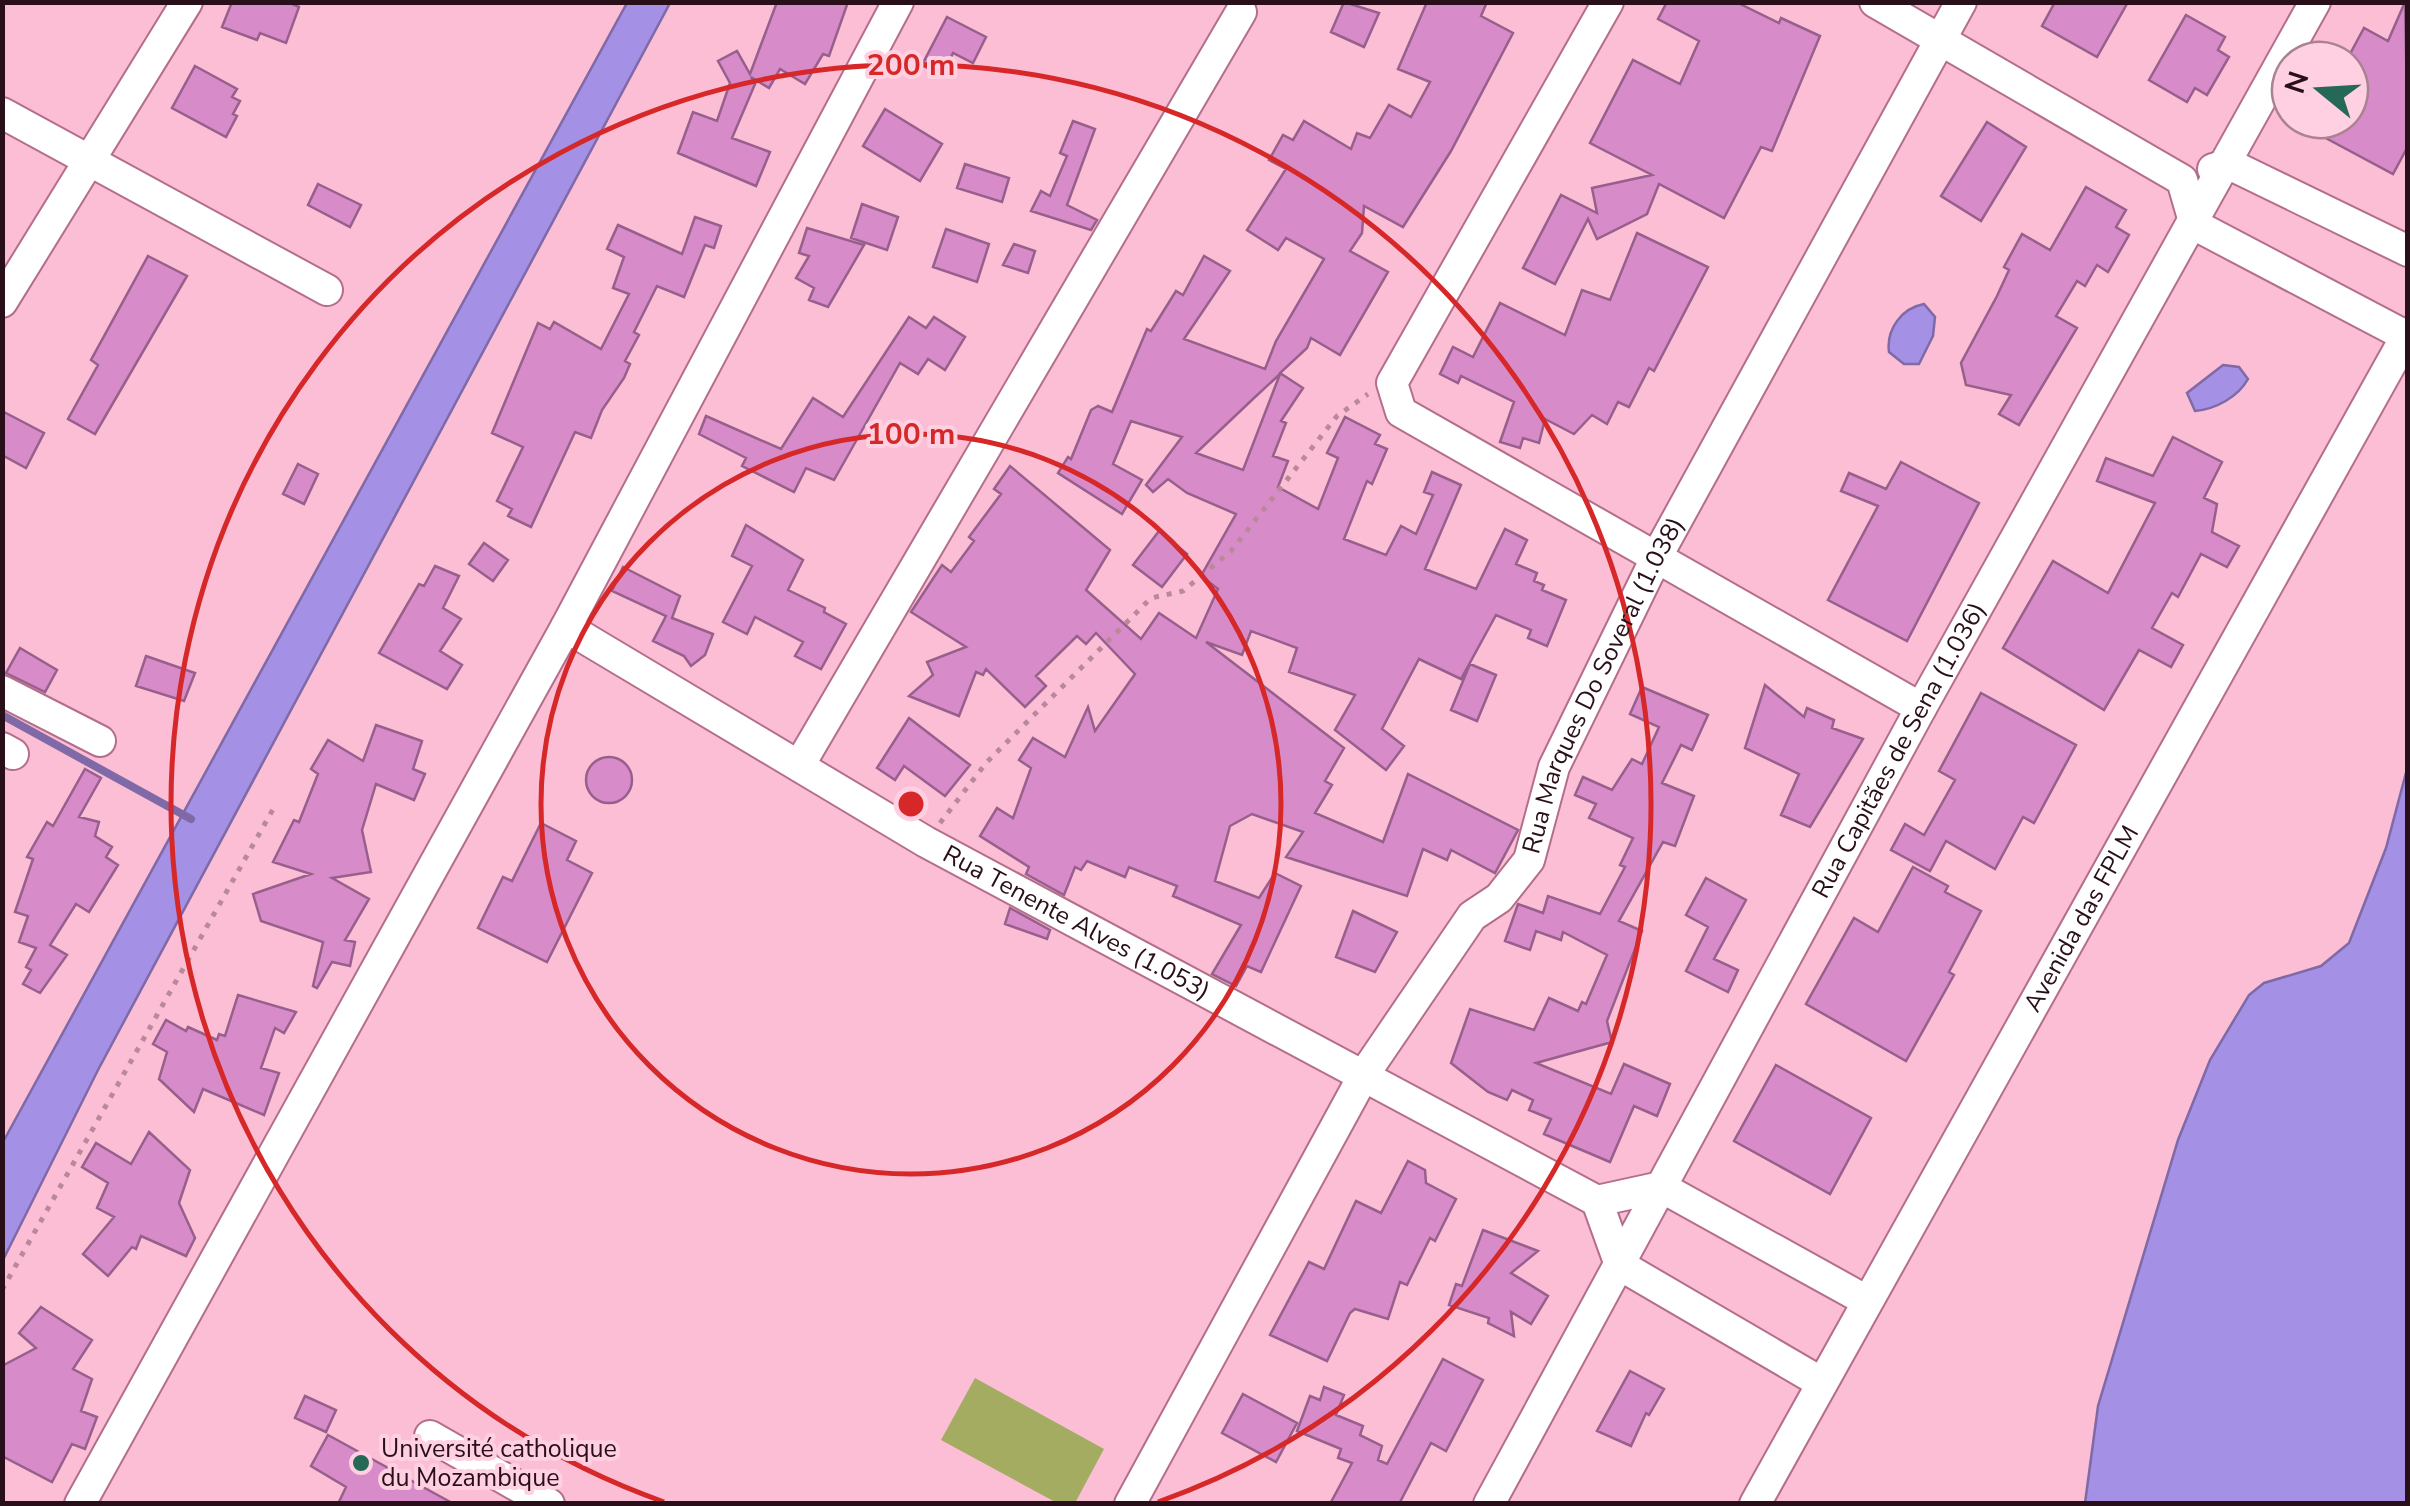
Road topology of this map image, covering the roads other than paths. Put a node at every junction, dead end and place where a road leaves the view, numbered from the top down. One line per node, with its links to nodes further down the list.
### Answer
1 (187, 2): 10 (street)
2 (898, 2): 19 (street)
3 (1608, 2): 18 (street)
4 (1875, 2): 8 (street)
5 (1961, 2): 8 (street, Rua Marques Do Soveral (1.038))
6 (2315, 2): 11 (street, Rua Capitães de Sena (1.036))
7 (1241, 12): 23 (street)
8 (1940, 39): 12 (street); 18 (street, Rua Marques Do Soveral (1.038))
9 (2, 114): 10 (street)
10 (89, 161): 15 (street); 16 (street)
11 (2229, 164): 12 (street); 13 (street, Rua Capitães de Sena (1.036)); 14 (street)
12 (2182, 180): 13 (street)
13 (2195, 224): 17 (street); 21 (street, Rua Capitães de Sena (1.036))
14 (2408, 251)
15 (327, 290)
16 (2, 302)
17 (2407, 334): 28 (street, Avenida das FPLM)
18 (1657, 556): 21 (street); 24 (street, Rua Marques Do Soveral (1.038))
19 (566, 627): 23 (street, Rua Tenente Alves (1.053)); 31 (street)
20 (2, 691): 22 (street)
21 (1920, 708): 25 (street, Rua Capitães de Sena (1.036))
22 (100, 740)
23 (800, 764): 24 (street, Rua Tenente Alves (1.053))
24 (1364, 1073): 26 (street, Rua Tenente Alves (1.053)); 33 (street, Rua Marques Do Soveral (1.038))
25 (1662, 1187): 26 (street); 27 (street, Rua Capitães de Sena (1.036)); 28 (street)
26 (1597, 1201): 27 (street)
27 (1620, 1265): 29 (street); 34 (street, Rua Capitães de Sena (1.036))
28 (1867, 1300): 29 (street, Avenida das FPLM)
29 (1822, 1383): 35 (street, Avenida das FPLM)
30 (430, 1436): 32 (street)
31 (80, 1504)
32 (549, 1504)
33 (1130, 1504)
34 (1490, 1504)
35 (1755, 1504)

